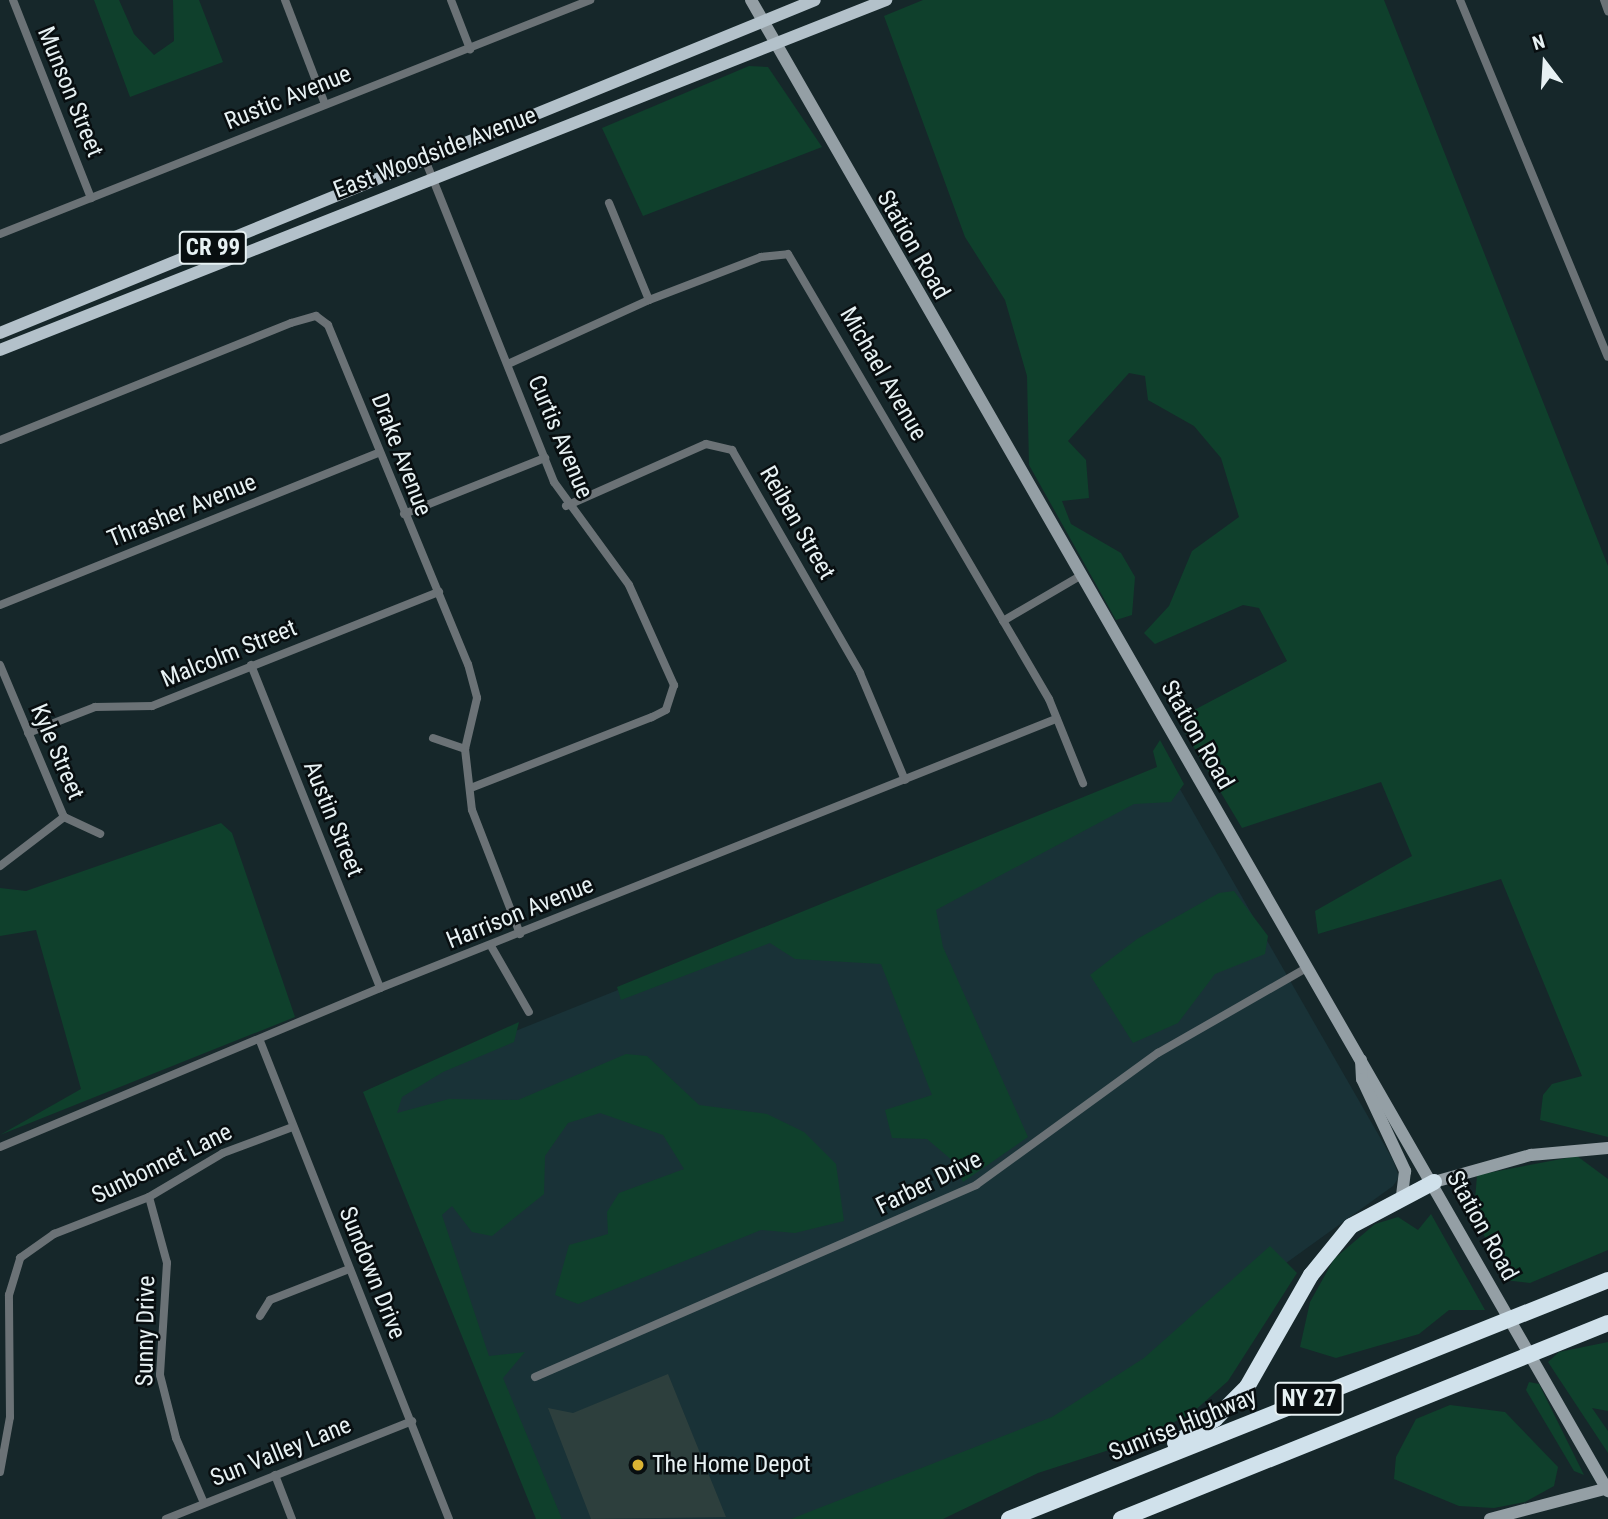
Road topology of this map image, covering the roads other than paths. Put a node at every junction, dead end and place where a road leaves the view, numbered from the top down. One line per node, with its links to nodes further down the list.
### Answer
1 (13, 0): 17 (street, Munson Street)
2 (285, 0): 14 (street)
3 (451, 0): 13 (street)
4 (590, 0): 13 (street, Rustic Avenue)
5 (751, 0): 11 (main road, Station Road)
6 (815, 0): 11 (main road, East Woodside Avenue / CR 99)
7 (886, 0): 12 (main road, East Woodside Avenue / CR 99)
8 (1460, 0): 23 (street)
9 (1604, 0): 10 (street)
10 (1608, 11)
11 (764, 21): 12 (main road, Station Road); 15 (main road, East Woodside Avenue / CR 99)
12 (776, 44): 16 (main road, East Woodside Avenue / CR 99); 30 (main road, Station Road)
13 (470, 49): 14 (street, Rustic Avenue)
14 (325, 104): 17 (street, Rustic Avenue)
15 (426, 162): 16 (street, Curtis Avenue); 21 (main road, East Woodside Avenue / CR 99)
16 (432, 176): 22 (main road, East Woodside Avenue / CR 99); 24 (street, Curtis Avenue)
17 (91, 198): 19 (street, Rustic Avenue)
18 (609, 203): 20 (street)
19 (0, 234)
20 (649, 300): 24 (street, Michael Avenue); 33 (street, Michael Avenue)
21 (0, 333)
22 (0, 350)
23 (1608, 357)
24 (508, 364): 27 (street, Curtis Avenue)
25 (0, 439): 26 (street, Drake Avenue)
26 (379, 453): 29 (street, Drake Avenue); 32 (street, Thrasher Avenue)
27 (545, 458): 28 (street, Curtis Avenue); 29 (street)
28 (566, 506): 40 (street, Reiben Street); 42 (street, Curtis Avenue)
29 (404, 514): 31 (street, Drake Avenue)
30 (1080, 576): 33 (street); 48 (main road, Station Road)
31 (439, 592): 35 (street, Malcolm Street); 39 (street, Drake Avenue)
32 (0, 606)
33 (1003, 621): 36 (street, Michael Avenue)
34 (0, 665): 37 (street, Kyle Street)
35 (251, 665): 37 (street, Malcolm Street); 49 (street, Austin Street)
36 (1056, 719): 40 (street, Harrison Avenue); 41 (street, Michael Avenue)
37 (29, 733): 43 (street, Kyle Street)
38 (433, 738): 39 (street)
39 (465, 749): 42 (street, Drake Avenue)
40 (905, 780): 46 (street, Harrison Avenue)
41 (1083, 783)
42 (471, 788): 46 (street, Drake Avenue)
43 (64, 817): 44 (street, Kyle Street); 45 (street)
44 (100, 835)
45 (0, 866)
46 (520, 934): 47 (street, Harrison Avenue)
47 (491, 946): 49 (street, Harrison Avenue); 50 (street)
48 (1308, 967): 52 (main road, Station Road); 63 (street, Farber Drive)
49 (380, 988): 51 (street, Harrison Avenue)
50 (529, 1012)
51 (260, 1041): 53 (street, Sundown Drive); 54 (street, Harrison Avenue)
52 (1360, 1056): 56 (main road, Station Road); 58 (main road)
53 (293, 1127): 57 (street, Sunbonnet Lane); 59 (street, Sundown Drive)
54 (0, 1147)
55 (1608, 1148): 56 (main road)
56 (1434, 1182): 58 (highway); 68 (main road, Station Road)
57 (149, 1197): 65 (street, Sunbonnet Lane); 69 (street, Sunny Drive)
58 (1402, 1197): 67 (highway)
59 (349, 1269): 61 (street); 64 (street, Sundown Drive)
60 (1608, 1280): 67 (highway, Sunrise Highway / NY 27)
61 (260, 1316)
62 (1608, 1323): 74 (highway, NY 27)
63 (535, 1377)
64 (412, 1421): 66 (street, Sun Valley Lane); 72 (street, Sundown Drive)
65 (0, 1472)
66 (275, 1475): 69 (street, Sun Valley Lane); 71 (street)
67 (1094, 1485): 73 (highway, Sunrise Highway / NY 27)
68 (1608, 1489): 75 (main road)
69 (204, 1503): 70 (street, Sun Valley Lane)
70 (166, 1519)
71 (292, 1519)
72 (449, 1519)
73 (1009, 1519)
74 (1121, 1519)
75 (1490, 1519)

